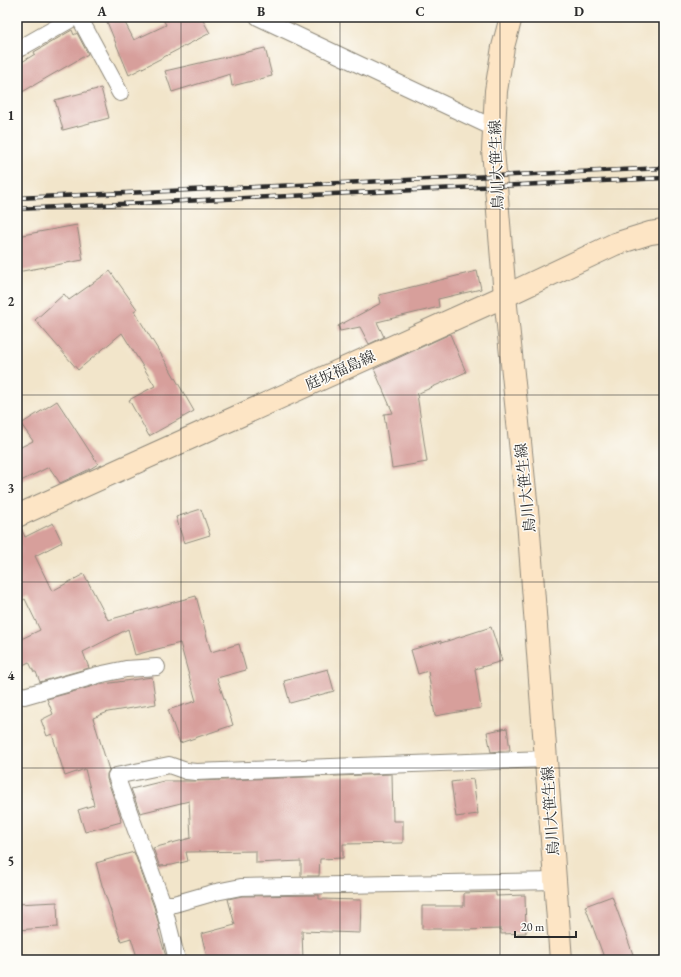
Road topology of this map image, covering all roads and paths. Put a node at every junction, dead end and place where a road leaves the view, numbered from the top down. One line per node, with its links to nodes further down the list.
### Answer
1 (75, 17): 5 (street)
2 (79, 17): 6 (street)
3 (258, 17): 7 (street)
4 (511, 17): 7 (street, 鳥川大笹生線)
5 (17, 50)
6 (120, 93)
7 (494, 128): 9 (street, 鳥川大笹生線)
8 (664, 231): 9 (street, 庭坂福島線)
9 (505, 296): 10 (street, 庭坂福島線); 13 (street, 鳥川大笹生線)
10 (17, 516)
11 (157, 667): 12 (street)
12 (17, 692)
13 (546, 759): 14 (street, 鳥川大笹生線); 15 (street)
14 (556, 881): 15 (street); 17 (street, 鳥川大笹生線)
15 (163, 904): 16 (street)
16 (177, 960)
17 (561, 960)

